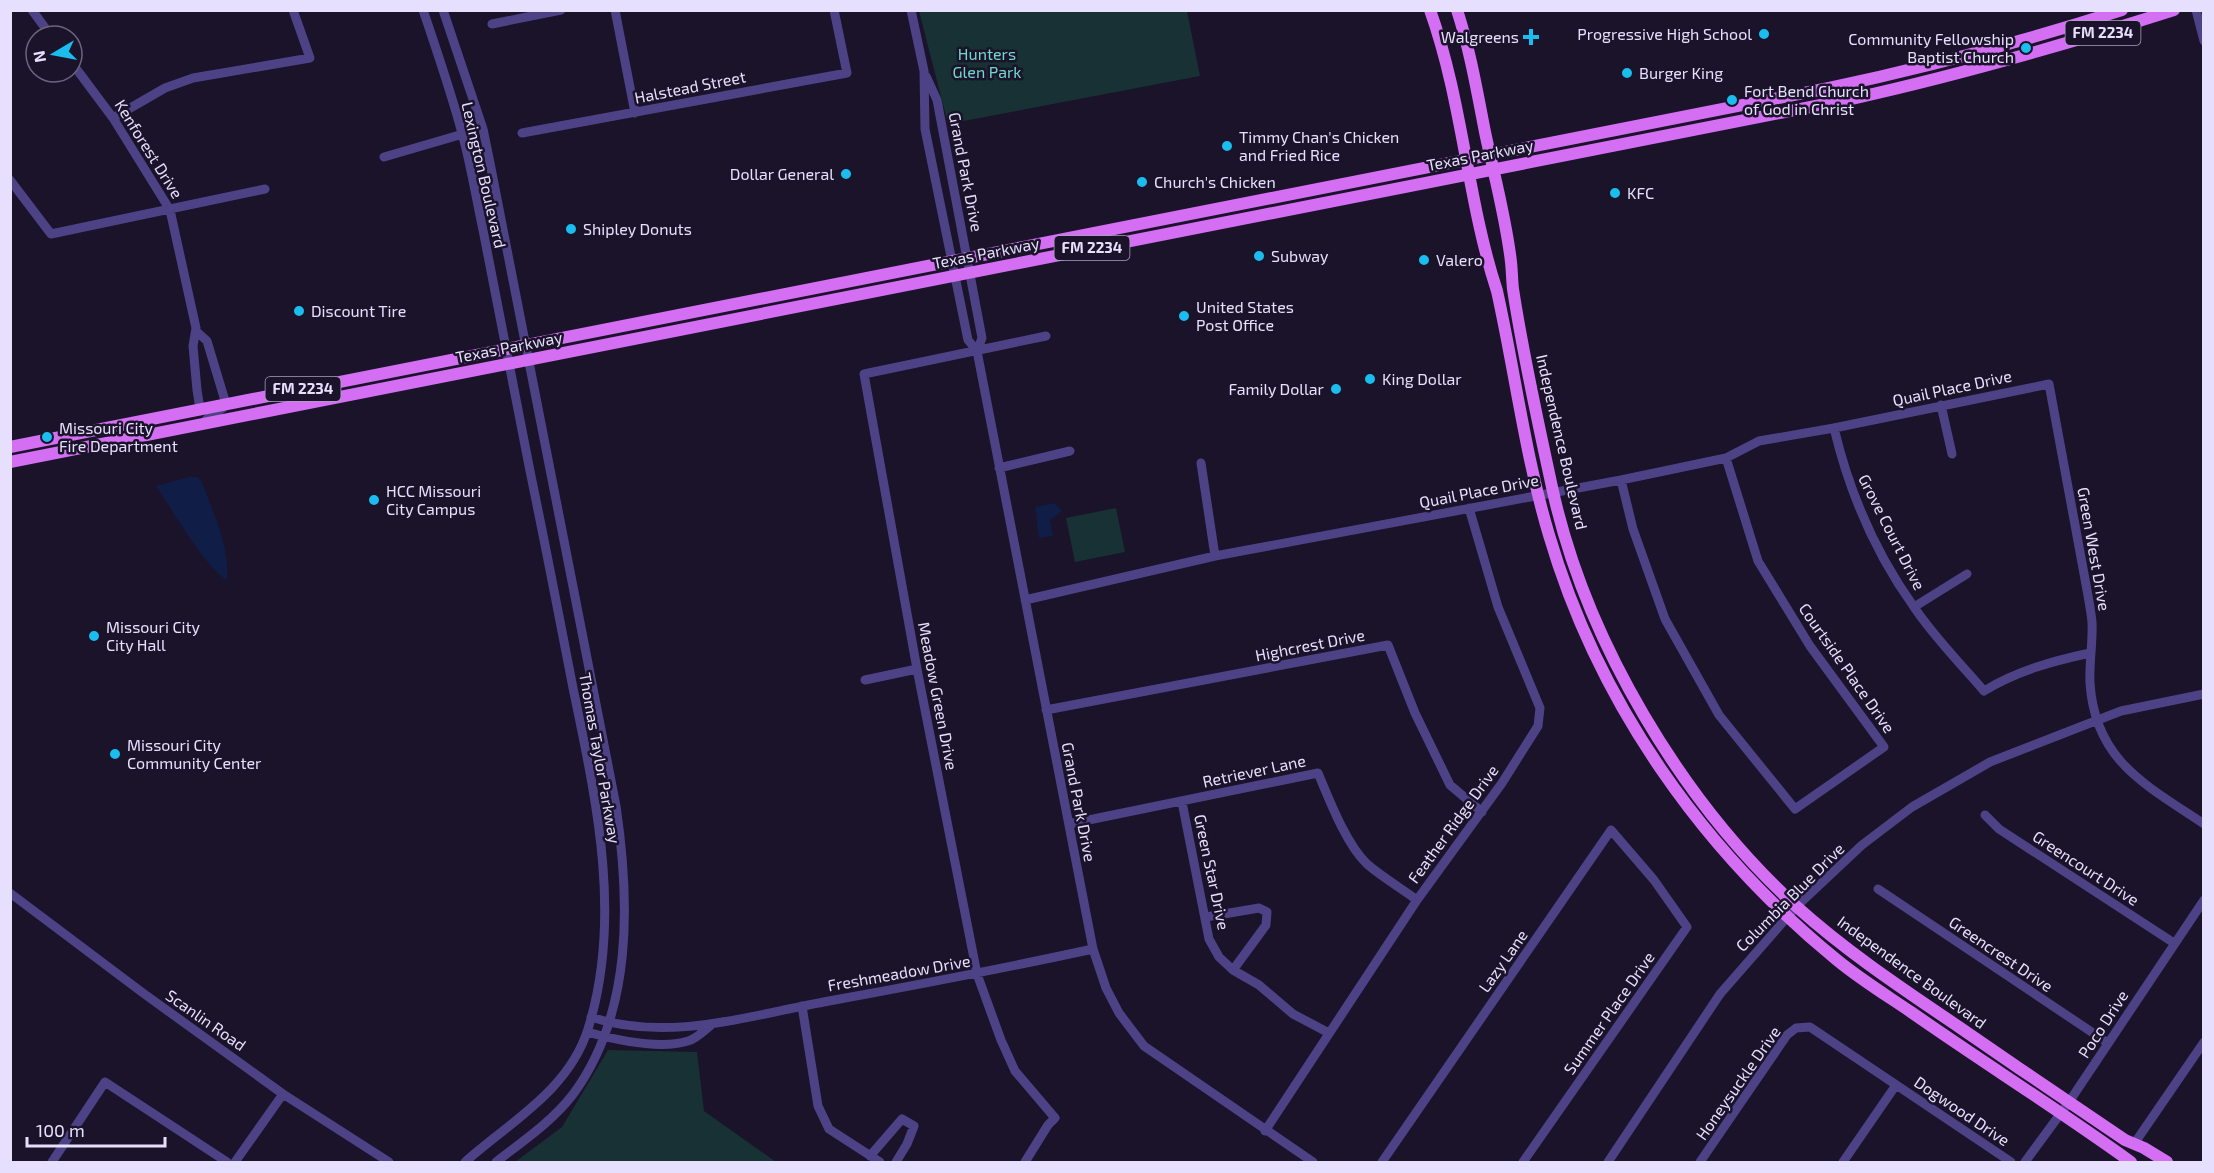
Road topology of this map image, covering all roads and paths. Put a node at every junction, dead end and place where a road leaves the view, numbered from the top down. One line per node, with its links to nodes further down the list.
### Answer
1 (32, 10): 14 (street)
2 (293, 10): 21 (street)
3 (423, 10): 24 (street, Lexington Boulevard)
4 (443, 10): 28 (street, Lexington Boulevard)
5 (561, 10): 15 (street)
6 (615, 10): 20 (street)
7 (834, 10): 20 (street, Halstead Street)
8 (911, 10): 17 (street, Grand Park Drive)
9 (1430, 10): 27 (main road, Independence Boulevard)
10 (1457, 10): 25 (main road, Independence Boulevard)
11 (2122, 10): 19 (main road, Texas Parkway / FM 2234)
12 (2174, 10): 22 (main road, Texas Parkway / FM 2234)
13 (2196, 10): 16 (street)
14 (42, 24)
15 (492, 24)
16 (2204, 41)
17 (924, 71): 39 (street, Grand Park Drive); 40 (street, Grand Park Drive)
18 (84, 79): 21 (street, Kenforest Drive)
19 (1750, 104): 22 (main road); 25 (main road, Texas Parkway / FM 2234)
20 (635, 113): 23 (street, Halstead Street)
21 (113, 118): 35 (street, Kenforest Drive)
22 (1725, 124): 30 (main road, Texas Parkway / FM 2234)
23 (522, 133)
24 (462, 134): 26 (street); 29 (street, Lexington Boulevard)
25 (1490, 154): 27 (main road, Texas Parkway / FM 2234); 30 (main road, Independence Boulevard)
26 (384, 157)
27 (1467, 159): 31 (main road, Independence Boulevard); 34 (main road, Texas Parkway / FM 2234)
28 (490, 163): 29 (street); 49 (street, Lexington Boulevard)
29 (470, 168): 50 (street, Lexington Boulevard)
30 (1493, 169): 31 (main road, Texas Parkway / FM 2234); 45 (main road, Independence Boulevard)
31 (1470, 174): 36 (main road, Texas Parkway / FM 2234); 46 (main road, Independence Boulevard)
32 (10, 180): 35 (street)
33 (265, 189): 35 (street)
34 (1261, 199): 36 (main road); 37 (main road, Texas Parkway / FM 2234)
35 (170, 210): 47 (street, Kenforest Drive)
36 (1234, 220): 38 (main road, Texas Parkway / FM 2234)
37 (1141, 223): 38 (main road); 39 (main road, Texas Parkway / FM 2234)
38 (1118, 243): 41 (main road, Texas Parkway / FM 2234)
39 (968, 258): 40 (main road, Texas Parkway / FM 2234); 41 (street, Grand Park Drive)
40 (952, 261): 42 (street, Grand Park Drive); 43 (main road, Texas Parkway / FM 2234)
41 (971, 272): 42 (main road, Texas Parkway / FM 2234); 51 (street, Grand Park Drive)
42 (955, 276): 44 (main road, Texas Parkway / FM 2234); 51 (street, Grand Park Drive)
43 (766, 297): 44 (main road); 49 (main road, Texas Parkway / FM 2234)
44 (770, 312): 52 (main road, Texas Parkway / FM 2234)
45 (1517, 313): 46 (main road); 68 (main road, Independence Boulevard)
46 (1504, 321): 69 (main road, Independence Boulevard)
47 (196, 331): 54 (street, Kenforest Drive); 56 (street, Kenforest Drive)
48 (1046, 336): 51 (street)
49 (525, 346): 50 (main road, Texas Parkway / FM 2234); 52 (street, Thomas Taylor Parkway)
50 (506, 349): 53 (street, Thomas Taylor Parkway); 54 (main road, Texas Parkway / FM 2234)
51 (977, 351): 66 (street, Grand Park Drive); 80 (street, Meadow Green Drive)
52 (528, 360): 53 (main road, Texas Parkway / FM 2234); 70 (street, Thomas Taylor Parkway)
53 (508, 363): 58 (main road, Texas Parkway / FM 2234); 72 (street, Thomas Taylor Parkway)
54 (226, 404): 56 (main road, Texas Parkway / FM 2234); 58 (street)
55 (1941, 405): 57 (street, Quail Place Drive); 59 (street, Quail Place Drive); 62 (street)
56 (200, 409): 60 (main road, Texas Parkway / FM 2234)
57 (2054, 412): 79 (street, Green West Drive)
58 (203, 423): 64 (main road, Texas Parkway / FM 2234)
59 (1834, 428): 63 (street, Quail Place Drive); 76 (street, Grove Court Drive)
60 (10, 447)
61 (1070, 451): 66 (street)
62 (1952, 454)
63 (1726, 458): 67 (street, Quail Place Drive); 67 (street, Courtside Place Drive)
64 (10, 462)
65 (1201, 463): 73 (street)
66 (999, 468): 75 (street, Grand Park Drive)
67 (1621, 480): 68 (street, Quail Place Drive)
68 (1553, 491): 69 (street, Quail Place Drive); 77 (main road, Independence Boulevard)
69 (1538, 494): 71 (street, Quail Place Drive); 78 (main road, Independence Boulevard)
70 (558, 508): 72 (street); 107 (street, Thomas Taylor Parkway)
71 (1469, 508): 73 (street, Quail Place Drive); 88 (street, Feather Ridge Drive)
72 (538, 512): 106 (street, Thomas Taylor Parkway)
73 (1215, 556): 75 (street, Quail Place Drive)
74 (1967, 574): 76 (street)
75 (1025, 600): 83 (street, Grand Park Drive)
76 (1914, 607): 79 (street, Grove Court Drive)
77 (1606, 642): 78 (main road); 85 (main road, Independence Boulevard)
78 (1592, 648): 86 (main road, Independence Boulevard)
79 (2090, 653): 84 (street, Green West Drive)
80 (917, 669): 81 (street); 103 (street, Meadow Green Drive)
81 (865, 680)
82 (2204, 694): 84 (street, Columbia Blue Drive)
83 (1046, 710): 88 (street, Highcrest Drive); 90 (street, Grand Park Drive)
84 (2097, 719): 91 (street, Green West Drive); 97 (street, Columbia Blue Drive)
85 (1688, 783): 86 (main road); 97 (main road, Independence Boulevard)
86 (1677, 792): 99 (main road, Independence Boulevard)
87 (1182, 802): 90 (street, Retriever Lane); 95 (street, Retriever Lane); 98 (street, Green Star Drive)
88 (1482, 812): 95 (street, Feather Ridge Drive)
89 (1985, 815): 100 (street, Greencourt Drive)
90 (1068, 824): 101 (street, Grand Park Drive)
91 (2204, 824)
92 (1654, 880): 133 (street, Lazy Lane); 134 (street, Summer Place Drive)
93 (1878, 889): 114 (street, Greencrest Drive)
94 (10, 893): 116 (street, Scanlin Road)
95 (1417, 900): 111 (street, Feather Ridge Drive)
96 (2204, 900): 100 (street, Poco Drive)
97 (1797, 906): 99 (street, Columbia Blue Drive); 105 (main road, Independence Boulevard)
98 (1206, 917): 102 (street, Green Star Drive); 102 (street)
99 (1787, 918): 108 (main road, Independence Boulevard); 135 (street, Columbia Blue Drive)
100 (2174, 943): 114 (street, Poco Drive)
101 (1093, 949): 103 (street, Freshmeadow Drive); 119 (street, Grand Park Drive)
102 (1233, 970): 111 (street, Green Star Drive)
103 (977, 974): 104 (street, Freshmeadow Drive); 131 (street, Meadow Green Drive)
104 (802, 1006): 109 (street, Freshmeadow Drive); 121 (street)
105 (1932, 1009): 108 (main road); 117 (main road, Independence Boulevard)
106 (591, 1017): 107 (street, Freshmeadow Drive); 110 (street, Thomas Taylor Parkway)
107 (610, 1021): 109 (street, Freshmeadow Drive); 112 (street, Thomas Taylor Parkway)
108 (1924, 1021): 118 (main road, Independence Boulevard)
109 (711, 1025): 112 (street, Freshmeadow Drive)
110 (587, 1032): 112 (street, Freshmeadow Drive); 127 (street, Thomas Taylor Parkway)
111 (1329, 1033): 119 (street, Feather Ridge Drive)
112 (605, 1037): 128 (street, Thomas Taylor Parkway)
113 (2204, 1042): 120 (street)
114 (2108, 1043): 117 (street, Poco Drive)
115 (1896, 1085): 136 (street, Honeysuckle Drive); 137 (street); 138 (street, Dogwood Drive)
116 (283, 1094): 125 (street); 126 (street, Scanlin Road)
117 (2069, 1102): 118 (street, Poco Drive); 120 (main road, Independence Boulevard)
118 (2060, 1114): 122 (main road, Independence Boulevard); 139 (street, Poco Drive)
119 (1265, 1131): 132 (street, Grand Park Drive)
120 (2134, 1144): 122 (main road); 140 (main road, Independence Boulevard)
121 (870, 1156): 129 (street); 130 (street)
122 (2126, 1161)
123 (52, 1162): 124 (street)
124 (227, 1162)
125 (235, 1162)
126 (389, 1162)
127 (465, 1162)
128 (496, 1162)
129 (880, 1162)
130 (896, 1162)
131 (1025, 1162)
132 (1312, 1162)
133 (1382, 1162)
134 (1523, 1162)
135 (1608, 1162)
136 (1700, 1162)
137 (1843, 1162)
138 (2011, 1162)
139 (2025, 1162)
140 (2167, 1162)

